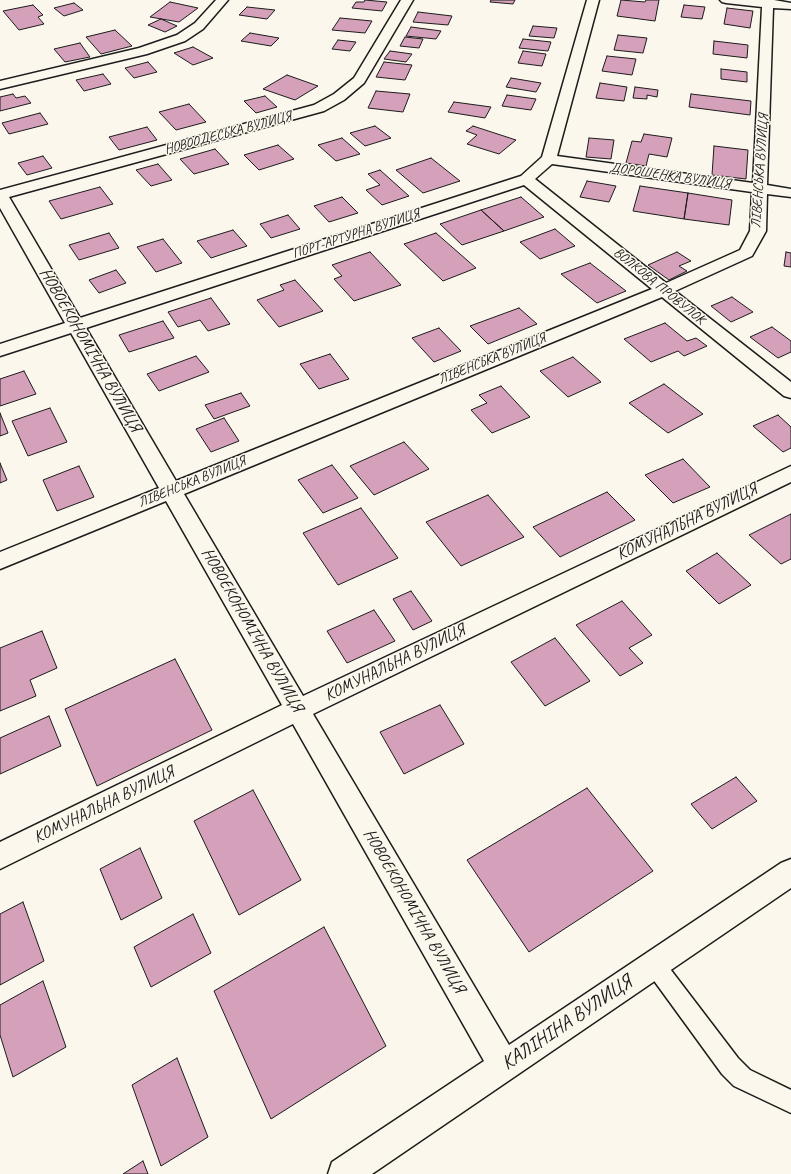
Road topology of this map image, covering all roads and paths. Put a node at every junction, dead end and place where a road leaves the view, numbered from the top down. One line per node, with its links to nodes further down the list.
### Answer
1 (222, 0): 7 (street)
2 (407, 0): 12 (street, НОВООДЕСЬКА ВУЛИЦЯ)
3 (593, 0): 8 (street)
4 (726, 0): 5 (street)
5 (768, 2): 6 (street); 10 (street, ЛІВЕНСЬКА ВУЛИЦЯ)
6 (791, 6)
7 (0, 85)
8 (549, 159): 9 (street, ПОРТ-АРТУРНА ВУЛИЦЯ); 10 (street, ДОРОШЕНКА ВУЛИЦЯ)
9 (526, 179): 13 (street, ВОЛКОВА ПРОВУЛОК); 14 (street, ПОРТ-АРТУРНА ВУЛИЦЯ)
10 (761, 189): 11 (street, ДОРОШЕНКА ВУЛИЦЯ); 13 (street, ЛІВЕНСЬКА ВУЛИЦЯ)
11 (791, 193)
12 (0, 195): 14 (street, НОВОЕКОНОМІЧНА ВУЛИЦЯ)
13 (663, 290): 16 (street, ВОЛКОВА ПРОВУЛОК); 18 (street, ЛІВЕНСЬКА ВУЛИЦЯ)
14 (75, 325): 15 (street, ПОРТ-АРТУРНА ВУЛИЦЯ); 18 (street, НОВОЕКОНОМІЧНА ВУЛИЦЯ)
15 (0, 350)
16 (791, 392)
17 (791, 472): 20 (street, КОМУНАЛЬНА ВУЛИЦЯ)
18 (171, 490): 19 (street, ЛІВЕНСЬКА ВУЛИЦЯ); 20 (street, НОВОЕКОНОМІЧНА ВУЛИЦЯ)
19 (0, 561)
20 (297, 710): 21 (street, КОМУНАЛЬНА ВУЛИЦЯ); 24 (street, НОВОЕКОНОМІЧНА ВУЛИЦЯ)
21 (0, 856)
22 (791, 872): 23 (street, КАЛІНІНА ВУЛИЦЯ)
23 (654, 964): 24 (street, КАЛІНІНА ВУЛИЦЯ); 25 (lane)
24 (504, 1066): 26 (street, КАЛІНІНА ВУЛИЦЯ)
25 (791, 1102)
26 (344, 1174)

